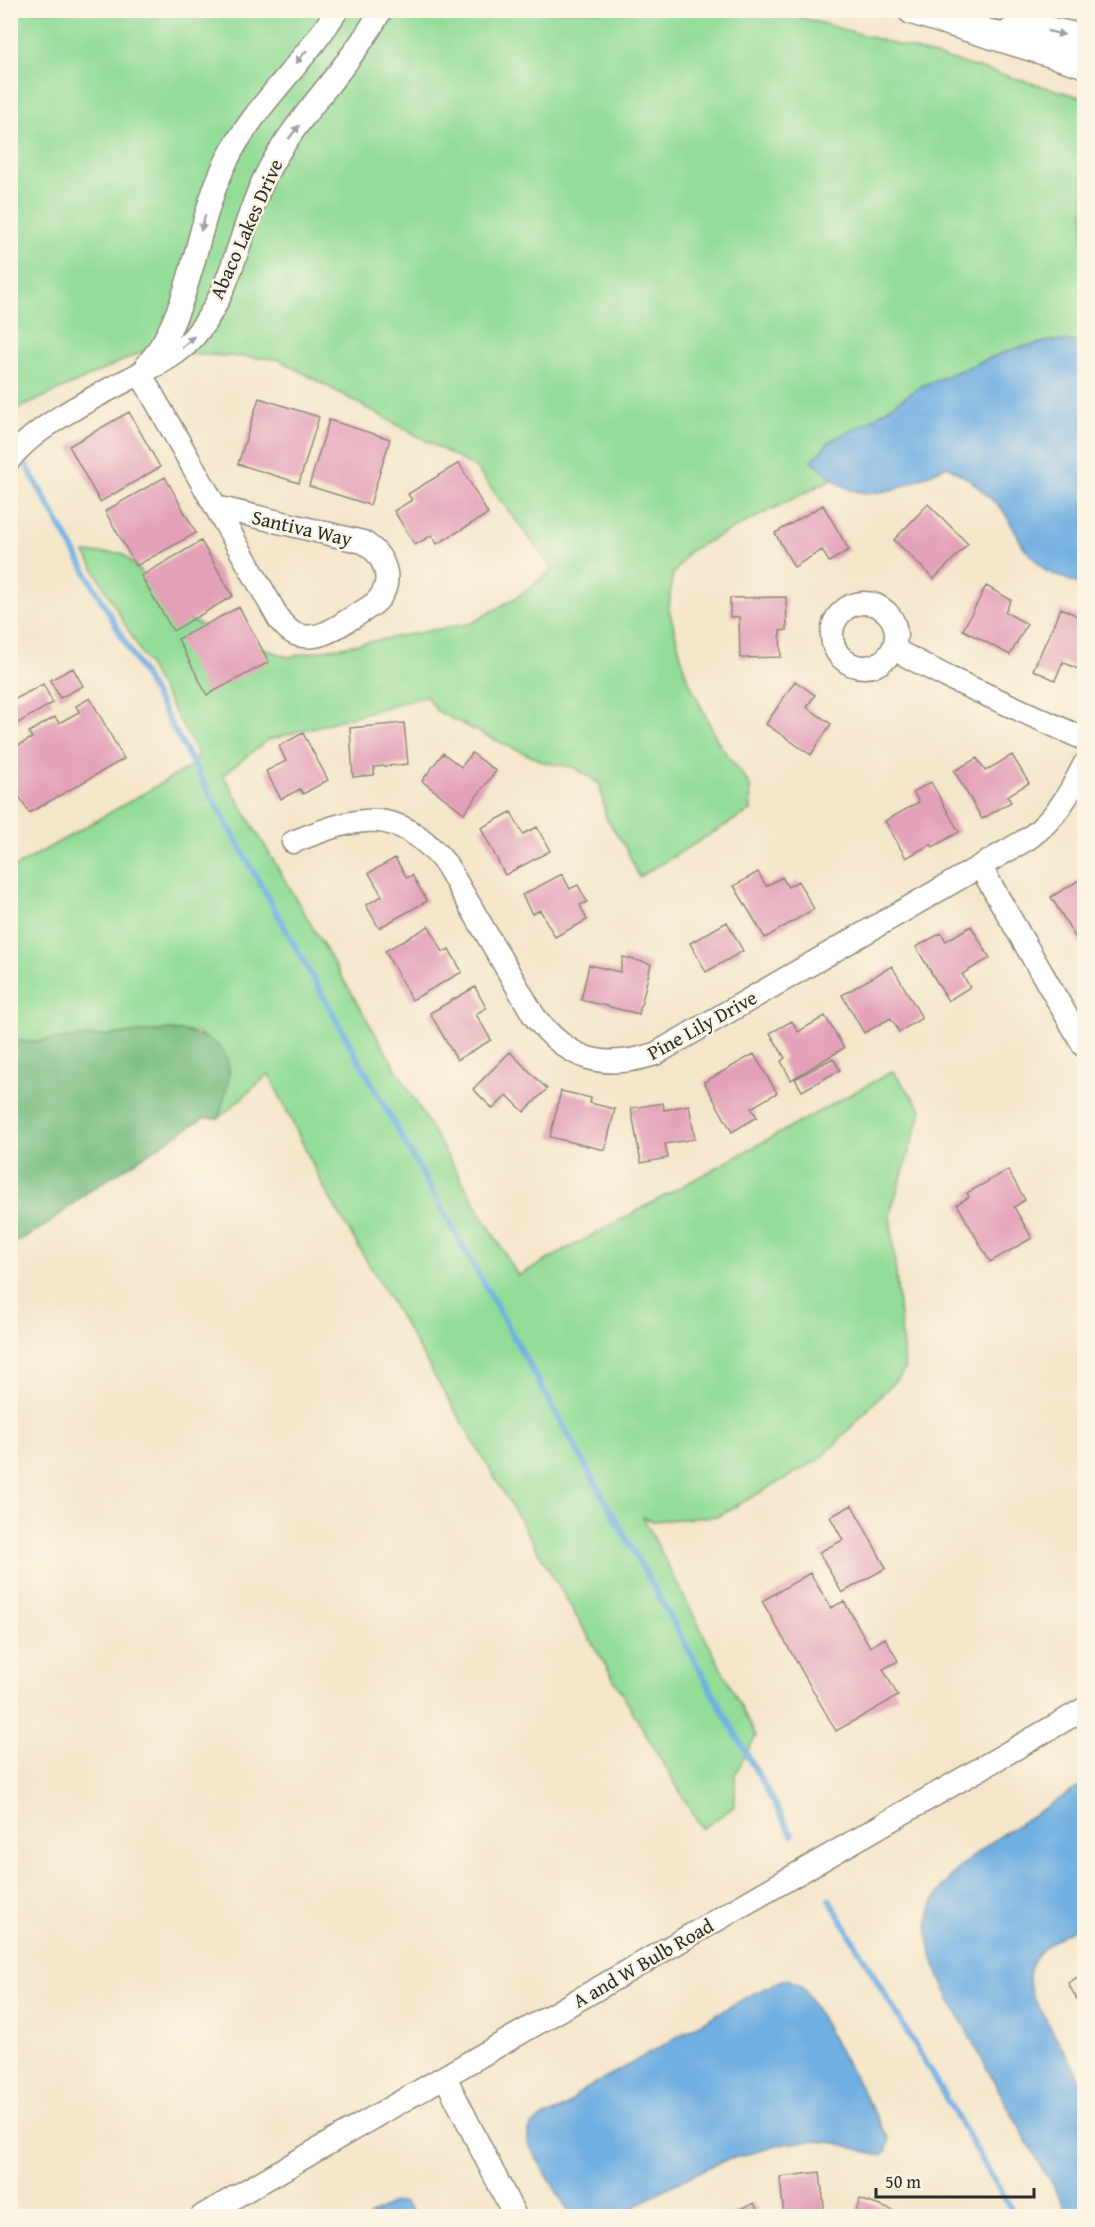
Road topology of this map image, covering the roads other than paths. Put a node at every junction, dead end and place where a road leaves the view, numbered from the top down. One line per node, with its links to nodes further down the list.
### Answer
1 (337, 10): 7 (street, Abaco Lakes Drive, one-way to 7)
2 (381, 10): 7 (street, Abaco Lakes Drive, one-way to 2)
3 (912, 10): 4 (main road)
4 (986, 33): 5 (main road, one-way to 5); 6 (main road)
5 (1084, 39)
6 (1084, 63)
7 (140, 373): 8 (street, Abaco Lakes Drive); 9 (street, Santiva Way)
8 (10, 459)
9 (216, 507): 9 (street, Santiva Way)
10 (893, 649): 11 (street)
11 (1084, 739)
12 (1084, 765): 14 (street, Pine Lily Drive)
13 (293, 842): 14 (street, Pine Lily Drive)
14 (980, 867): 15 (street)
15 (1084, 1046)
16 (1084, 1708): 17 (street, A and W Bulb Road)
17 (445, 2077): 18 (street, A and W Bulb Road); 19 (street)
18 (202, 2217)
19 (515, 2217)

